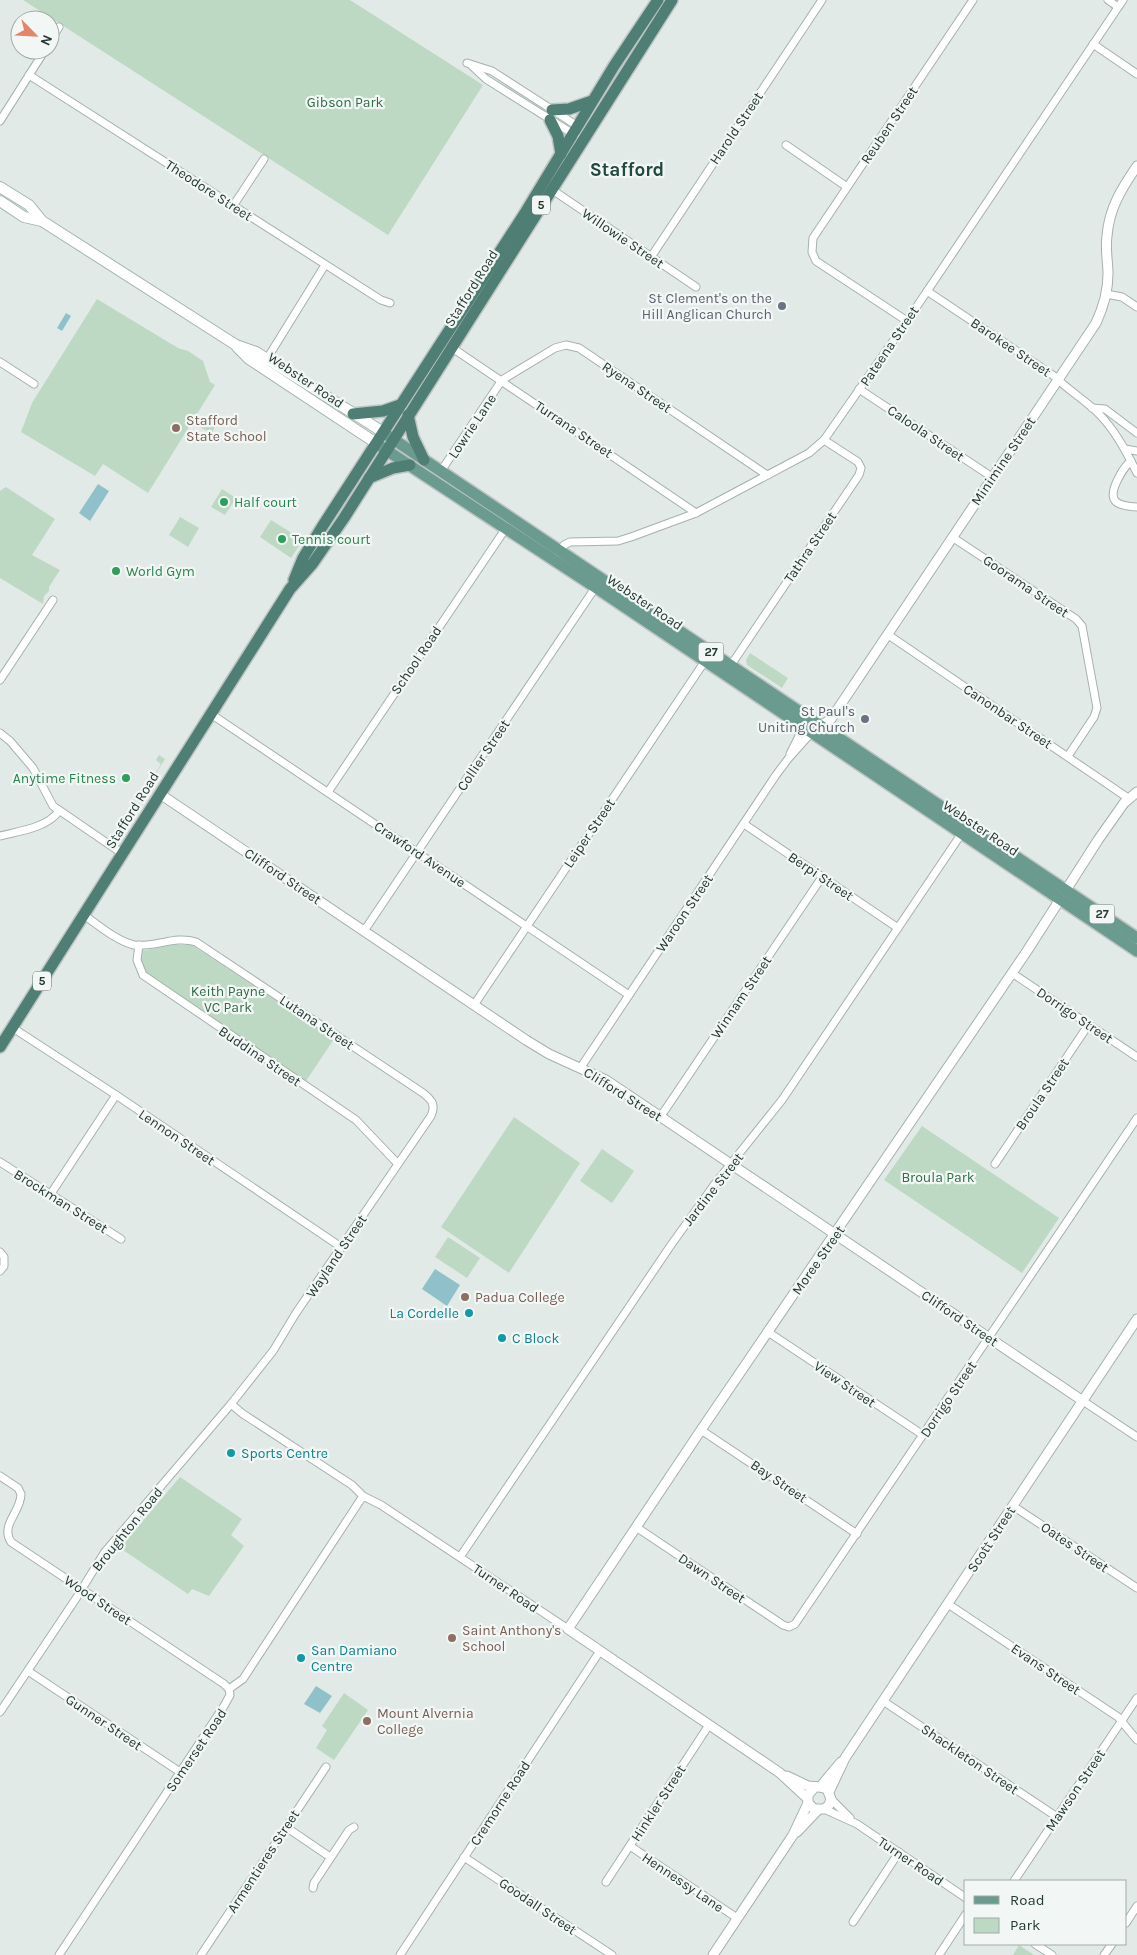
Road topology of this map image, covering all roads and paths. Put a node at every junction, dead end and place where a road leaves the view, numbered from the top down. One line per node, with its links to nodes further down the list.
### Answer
1 (658, 0): 12 (highway, Stafford Road / 5)
2 (672, 0): 16 (highway, Stafford Road / 5)
3 (822, 0): 27 (street, Harold Street)
4 (973, 0): 22 (street, Reuben Street)
5 (1108, 0): 7 (street)
6 (1123, 0): 7 (street, Pateena Street)
7 (1118, 7): 8 (street, Pateena Street)
8 (1093, 44): 10 (street); 30 (street, Pateena Street)
9 (39, 60): 11 (street)
10 (1137, 74)
11 (29, 75): 14 (street); 25 (street, Theodore Street)
12 (592, 101): 13 (highway); 15 (highway, Stafford Road / 5)
13 (551, 115): 13 (street); 15 (street); 18 (highway)
14 (0, 120)
15 (575, 130): 16 (street); 18 (highway, Stafford Road / 5)
16 (585, 136): 23 (highway, Stafford Road / 5)
17 (786, 145): 22 (street)
18 (561, 154): 44 (highway, Stafford Road / 5)
19 (264, 159): 25 (street)
20 (1137, 166): 31 (street, Minimine Street)
21 (0, 187): 26 (main road, Webster Road)
22 (847, 187): 34 (street, Reuben Street)
23 (551, 189): 27 (street, Willowie Street); 36 (highway, Stafford Road / 5)
24 (0, 201): 26 (main road, Webster Road)
25 (233, 206): 28 (street, Theodore Street)
26 (42, 221): 35 (main road, Webster Road)
27 (651, 257): 29 (street, Willowie Street)
28 (325, 265): 32 (street, Theodore Street); 37 (street)
29 (696, 287)
30 (926, 291): 34 (street, Pateena Street); 41 (street, Barokee Street)
31 (1106, 294): 33 (street); 41 (street, Minimine Street)
32 (390, 303)
33 (1137, 307)
34 (907, 321): 43 (street, Pateena Street)
35 (236, 345): 37 (main road, Webster Road); 39 (main road, Webster Road)
36 (451, 347): 40 (street, Turrana Street); 47 (highway, Stafford Road / 5)
37 (266, 358): 39 (street); 46 (main road, Webster Road)
38 (0, 362): 42 (street)
39 (263, 369): 52 (main road, Webster Road)
40 (502, 380): 59 (street, Lowrie Lane); 61 (street, Ryena Street); 65 (street, Turrana Street)
41 (1058, 380): 45 (street, Barokee Street); 62 (street, Minimine Street)
42 (34, 384)
43 (859, 389): 51 (street, Pateena Street); 62 (street, Caloola Street)
44 (400, 405): 46 (highway); 48 (highway, Stafford Road / 5)
45 (1092, 408): 49 (street, Barokee Street); 53 (street, Barokee Street)
46 (353, 414): 48 (main road, Webster Road)
47 (408, 415): 50 (highway, Stafford Road / 5); 56 (highway)
48 (383, 432): 50 (main road, Webster Road / 27); 52 (highway, Stafford Road / 5)
49 (1137, 434)
50 (393, 439): 54 (highway, Stafford Road / 5); 56 (main road, Webster Road / 27)
51 (824, 440): 61 (street, Pateena Street); 74 (street, Tathra Street)
52 (376, 443): 54 (main road, Webster Road / 27); 70 (highway, Stafford Road / 5)
53 (1125, 449): 55 (street); 57 (street, Barokee Street)
54 (386, 450): 58 (main road, Webster Road / 27); 63 (highway, Stafford Road / 5)
55 (1137, 451)
56 (424, 460): 59 (main road, Webster Road / 27)
57 (1131, 461): 60 (street, Barokee Street); 64 (street)
58 (410, 465): 63 (highway); 66 (main road, Webster Road / 27)
59 (441, 471): 68 (main road, Webster Road / 27)
60 (1137, 473)
61 (767, 475): 65 (street, Pateena Street)
62 (992, 477): 67 (street, Minimine Street)
63 (369, 478): 70 (highway, Stafford Road / 5)
64 (1137, 507)
65 (696, 512): 68 (street, Pateena Street)
66 (506, 528): 68 (main road, Webster Road / 27); 83 (street, School Road)
67 (952, 537): 72 (street, Minimine Street); 81 (street, Goorama Street)
68 (557, 556): 69 (main road, Webster Road / 27)
69 (598, 583): 73 (main road, Webster Road / 27); 74 (main road, Webster Road / 27); 91 (street, Collier Street)
70 (290, 589): 76 (highway, Stafford Road / 5)
71 (53, 600): 75 (street)
72 (887, 634): 78 (street, Minimine Street); 81 (street, Canonbar Street)
73 (705, 661): 77 (main road, Webster Road / 27); 96 (street, Leiper Street)
74 (731, 665): 78 (main road, Webster Road / 27)
75 (0, 680)
76 (211, 714): 83 (street, Crawford Avenue); 85 (highway, Stafford Road / 5)
77 (799, 724): 79 (main road, Webster Road / 27); 82 (street, Waroon Street)
78 (822, 725): 79 (street, Minimine Street); 89 (main road, Webster Road / 27)
79 (812, 732): 82 (street, Waroon Street); 89 (main road, Webster Road / 27)
80 (0, 733): 87 (street)
81 (1068, 756): 86 (street, Canonbar Street)
82 (788, 759): 88 (street, Waroon Street)
83 (328, 792): 91 (street, Crawford Avenue)
84 (1137, 792): 86 (street)
85 (160, 794): 92 (highway, Stafford Road / 5); 98 (street, Clifford Street)
86 (1128, 798): 94 (street, Moree Street)
87 (59, 811): 90 (street); 92 (street)
88 (744, 824): 93 (street, Berpi Street); 103 (street, Waroon Street)
89 (965, 829): 94 (main road, Webster Road / 27); 97 (street, Jardine Street)
90 (0, 836)
91 (417, 852): 96 (street, Crawford Avenue); 98 (street, Collier Street)
92 (123, 854): 95 (highway, Stafford Road / 5)
93 (822, 877): 97 (street, Berpi Street); 112 (street, Winnam Street)
94 (1063, 895): 99 (main road, Webster Road / 27); 101 (main road, Webster Road / 27); 102 (street, Moree Street)
95 (84, 915): 100 (street); 106 (highway, Stafford Road / 5)
96 (527, 926): 103 (street, Crawford Avenue); 104 (street, Leiper Street)
97 (898, 928): 116 (street, Jardine Street)
98 (364, 931): 104 (street, Clifford Street)
99 (1137, 938)
100 (139, 945): 111 (street, Lutana Street); 115 (street, Buddina Street)
101 (1137, 951)
102 (1012, 973): 105 (street, Dorrigo Street); 119 (street, Moree Street)
103 (629, 996): 109 (street, Waroon Street)
104 (474, 1005): 109 (street, Clifford Street)
105 (1089, 1024): 108 (street, Dorrigo Street); 117 (street, Broula Street)
106 (13, 1028): 107 (highway, Stafford Road / 5); 110 (street, Lennon Street)
107 (0, 1047)
108 (1137, 1057)
109 (581, 1067): 112 (street, Clifford Street)
110 (116, 1095): 118 (street); 121 (street, Lennon Street)
111 (433, 1104): 115 (street, Wayland Street)
112 (661, 1116): 116 (street, Clifford Street)
113 (1137, 1118): 126 (street, Dorrigo Street)
114 (0, 1162): 118 (street, Brockman Street)
115 (398, 1164): 121 (street, Wayland Street)
116 (731, 1164): 119 (street, Clifford Street); 137 (street, Jardine Street)
117 (995, 1164)
118 (50, 1195): 120 (street, Brockman Street)
119 (835, 1234): 125 (street, Moree Street); 126 (street, Clifford Street)
120 (121, 1239)
121 (341, 1247): 128 (street, Wayland Street)
122 (2, 1255): 123 (street)
123 (0, 1272)
124 (1137, 1319): 127 (street, Scott Street)
125 (768, 1332): 129 (street, Moree Street); 130 (street, View Street)
126 (989, 1338): 127 (street, Clifford Street); 130 (street, Dorrigo Street)
127 (1083, 1401): 131 (street); 134 (street, Scott Street)
128 (232, 1404): 133 (street, Turner Road); 139 (street, Broughton Road)
129 (701, 1430): 135 (street, Moree Street); 136 (street, Bay Street)
130 (923, 1435): 136 (street, Dorrigo Street)
131 (1137, 1437)
132 (0, 1476): 139 (street, Wood Street)
133 (363, 1496): 137 (street, Turner Road); 145 (street, Somerset Road)
134 (1013, 1506): 138 (street, Oates Street); 140 (street, Scott Street)
135 (636, 1527): 141 (street, Dawn Street); 142 (street, Moree Street)
136 (857, 1534): 141 (street, Dorrigo Street)
137 (460, 1557): 142 (street, Turner Road)
138 (1137, 1588)
139 (82, 1589): 144 (street, Broughton Road); 145 (street, Wood Street)
140 (948, 1604): 147 (street, Scott Street); 149 (street, Evans Street)
141 (789, 1627)
142 (568, 1629): 143 (street, Turner Road)
143 (600, 1651): 150 (street, Turner Road); 167 (street, Cremorne Road)
144 (28, 1671): 148 (street, Broughton Road); 154 (street, Gunner Street)
145 (229, 1689): 154 (street, Somerset Road)
146 (1137, 1698): 149 (street, Mawson Street)
147 (883, 1701): 152 (street, Scott Street); 160 (street, Shackleton Street)
148 (0, 1712)
149 (1122, 1721): 151 (street, Evans Street); 160 (street, Mawson Street)
150 (709, 1725): 155 (street, Turner Road); 165 (street, Hinkler Street)
151 (1137, 1740)
152 (844, 1758): 156 (street, Scott Street); 157 (street, Scott Street)
153 (326, 1767): 163 (street, Armentieres Street)
154 (180, 1772): 179 (street, Somerset Road)
155 (780, 1773): 156 (street, Turner Road); 158 (street, Turner Road)
156 (817, 1787): 157 (street, Turner Road); 158 (street)
157 (830, 1796): 159 (street); 161 (street, Turner Road)
158 (808, 1801): 159 (street, Turner Road); 164 (street)
159 (821, 1810): 161 (street, Turner Road); 164 (street)
160 (1056, 1817): 169 (street, Mawson Street)
161 (857, 1824): 166 (street, Turner Road)
162 (354, 1827): 168 (street)
163 (286, 1828): 168 (street); 180 (street, Armentieres Street)
164 (793, 1835): 175 (street)
165 (630, 1846): 170 (street, Hinkler Street); 175 (street, Hennessy Lane)
166 (899, 1852): 172 (street, Turner Road); 177 (street)
167 (464, 1857): 181 (street, Cremorne Road); 182 (street, Goodall Street)
168 (330, 1858): 171 (street)
169 (1015, 1880)
170 (606, 1882)
171 (313, 1888)
172 (964, 1897)
173 (1137, 1906): 176 (street)
174 (964, 1917): 184 (street)
175 (737, 1918): 183 (street)
176 (1127, 1921)
177 (852, 1922)
178 (1037, 1945): 185 (street)
179 (59, 1955)
180 (201, 1955)
181 (400, 1955)
182 (612, 1955)
183 (713, 1955)
184 (939, 1955)
185 (1052, 1955)

